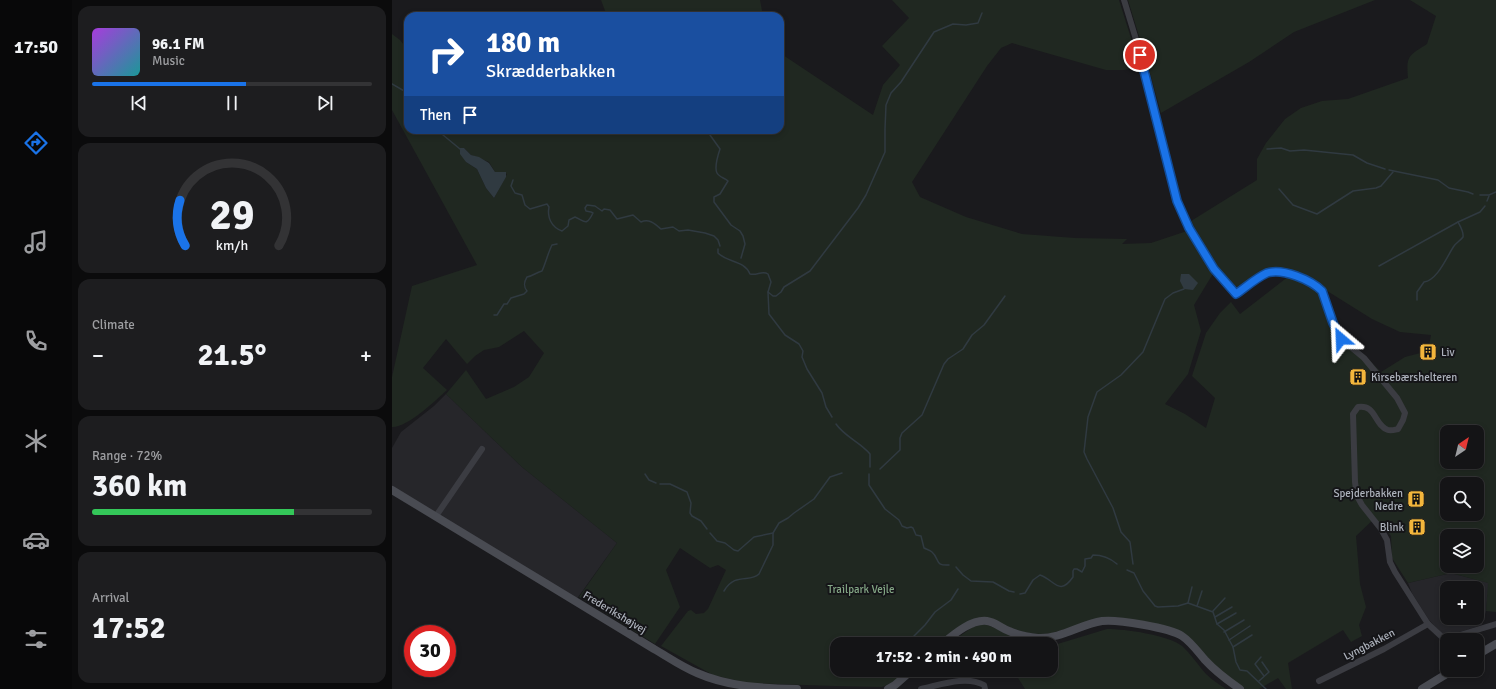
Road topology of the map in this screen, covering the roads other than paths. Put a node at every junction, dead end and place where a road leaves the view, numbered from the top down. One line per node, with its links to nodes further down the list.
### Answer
1 (1124, 0): 5 (street)
2 (482, 449): 4 (street)
3 (392, 490): 4 (street, Frederikshøjvej)
4 (436, 516): 16 (street, Frederikshøjvej)
5 (1428, 624): 6 (street); 14 (street, Lyngbakken)
6 (1496, 624)
7 (952, 637): 8 (street)
8 (1031, 637)
9 (1047, 637): 19 (street)
10 (1496, 644): 11 (street)
11 (1484, 651)
12 (905, 677): 15 (street)
13 (1442, 677): 20 (street)
14 (1319, 681)
15 (894, 688)
16 (796, 689)
17 (921, 689): 18 (street)
18 (985, 689)
19 (1240, 689)
20 (1422, 689)

